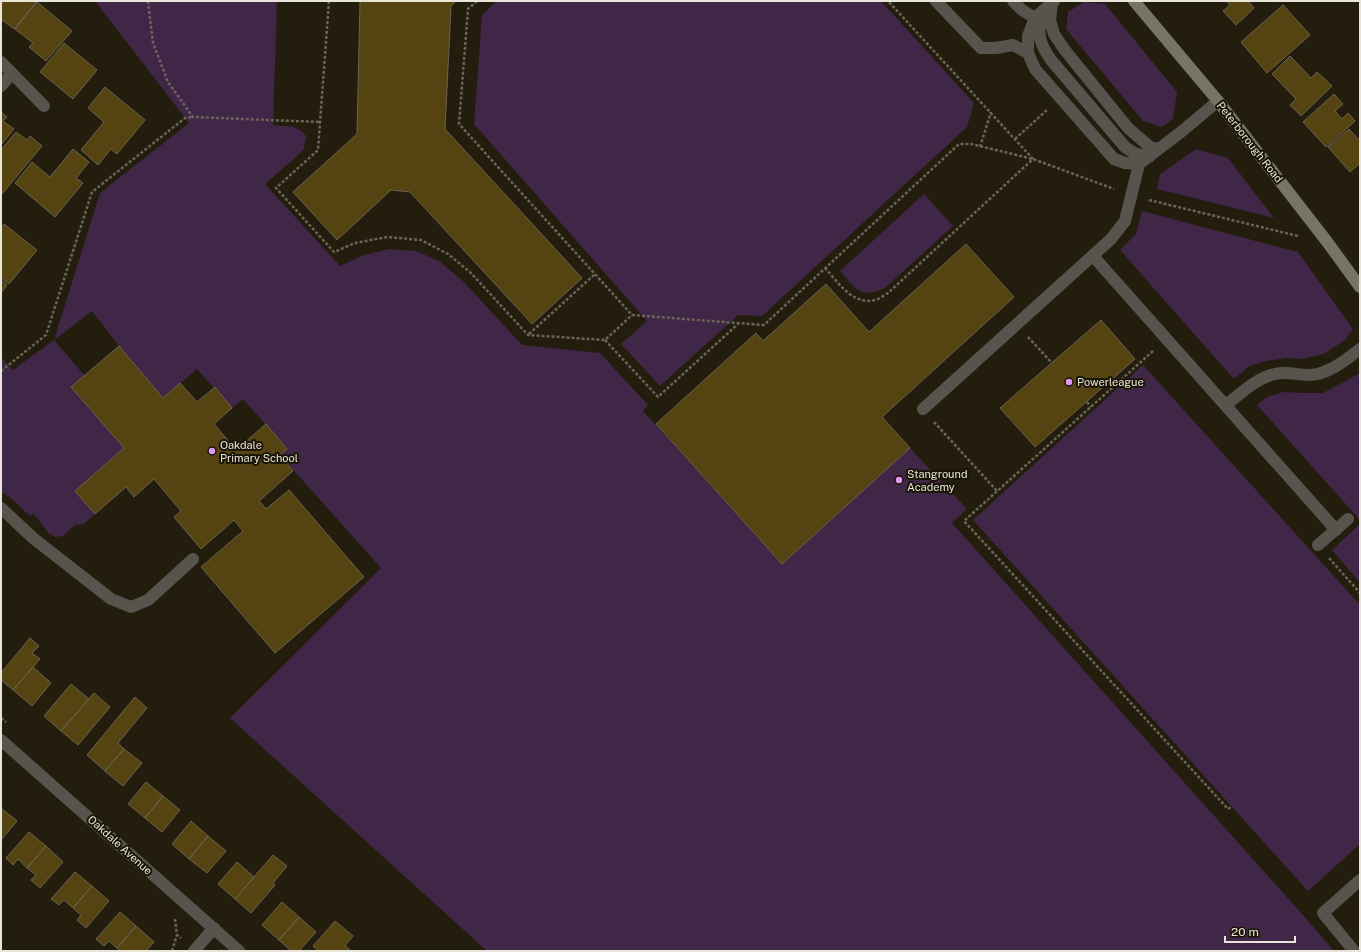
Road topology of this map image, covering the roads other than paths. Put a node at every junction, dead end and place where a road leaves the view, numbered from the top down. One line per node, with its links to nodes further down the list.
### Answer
1 (936, 1): 6 (street)
2 (1013, 1): 5 (street)
3 (1134, 1): 10 (main road, Peterborough Road)
4 (1053, 2): 5 (street); 12 (street)
5 (1038, 16): 6 (street); 13 (street)
6 (1028, 53): 14 (street)
7 (1, 62): 8 (street)
8 (12, 73): 9 (street); 11 (street)
9 (1, 86)
10 (1218, 101): 12 (street); 16 (main road, Peterborough Road)
11 (44, 106)
12 (1159, 149): 13 (street)
13 (1149, 157): 14 (street)
14 (1139, 164): 15 (street)
15 (1093, 256): 18 (street); 19 (street)
16 (1360, 286)
17 (1360, 349): 18 (street)
18 (1226, 405): 22 (street)
19 (923, 409)
20 (1, 508): 24 (street)
21 (1348, 519): 22 (street)
22 (1336, 530): 23 (street)
23 (1318, 546)
24 (193, 560)
25 (1, 740): 27 (street, Oakdale Avenue)
26 (1360, 880): 30 (street)
27 (214, 928): 28 (street); 29 (street, Oakdale Avenue)
28 (194, 951)
29 (239, 951)
30 (1354, 951)

